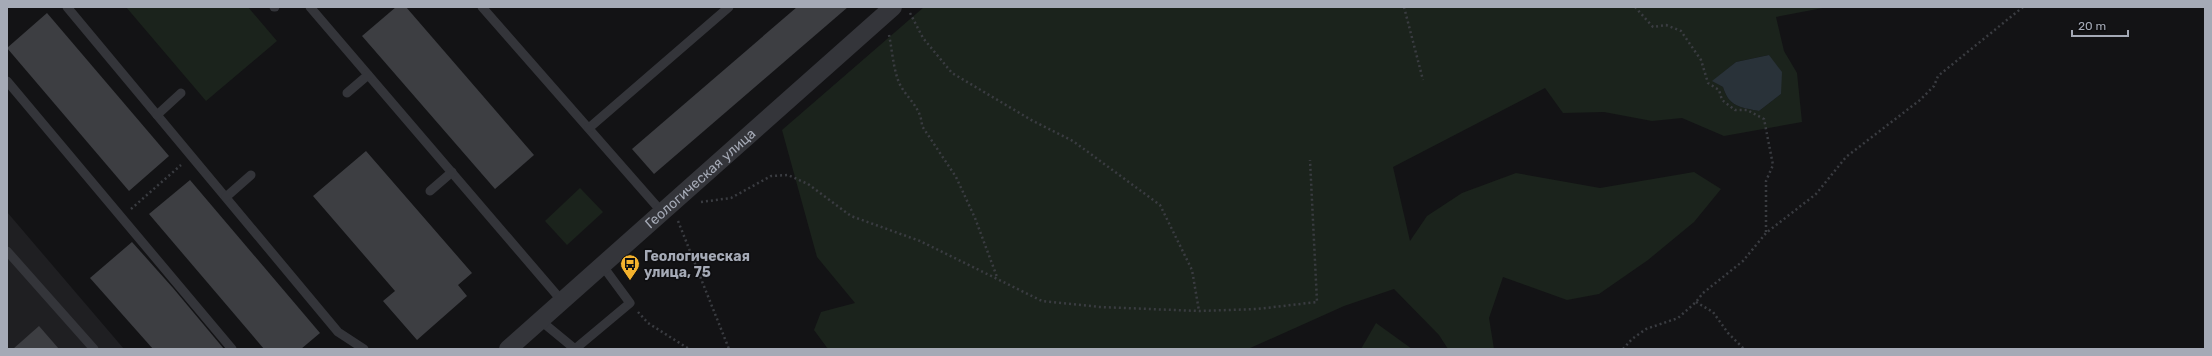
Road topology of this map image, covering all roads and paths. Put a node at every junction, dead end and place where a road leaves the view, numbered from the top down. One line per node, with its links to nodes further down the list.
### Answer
1 (67, 7): 15 (lane)
2 (310, 7): 10 (lane)
3 (482, 7): 16 (lane)
4 (729, 7): 16 (lane)
5 (907, 7): 33 (path)
6 (1404, 7): 11 (path)
7 (1635, 7): 26 (path)
8 (2023, 7): 26 (path)
9 (888, 11): 24 (street, Геологическая улица); 29 (path)
10 (368, 75): 14 (lane); 19 (lane)
11 (1423, 80)
12 (7, 81): 25 (lane)
13 (181, 93): 15 (lane)
14 (347, 93)
15 (157, 115): 17 (lane)
16 (589, 128): 24 (lane)
17 (192, 157): 22 (lane); 25 (path)
18 (1310, 160): 33 (path)
19 (452, 172): 21 (lane); 30 (lane)
20 (251, 175): 22 (lane)
21 (430, 191)
22 (226, 198): 37 (lane)
23 (699, 203): 29 (path)
24 (666, 207): 28 (street, Геологическая улица); 40 (path)
25 (123, 219): 36 (lane)
26 (1766, 233): 31 (path)
27 (7, 251): 35 (lane)
28 (602, 265): 30 (street, Геологическая улица); 32 (lane)
29 (997, 278): 33 (path)
30 (562, 301): 34 (street, Геологическая улица)
31 (1696, 302): 41 (path); 42 (path)
32 (630, 303): 34 (lane); 39 (path)
33 (1199, 311)
34 (541, 321): 38 (street, Геологическая улица)
35 (94, 349)
36 (232, 349)
37 (364, 349)
38 (508, 349)
39 (689, 349)
40 (729, 349)
41 (1622, 349)
42 (1744, 349)

